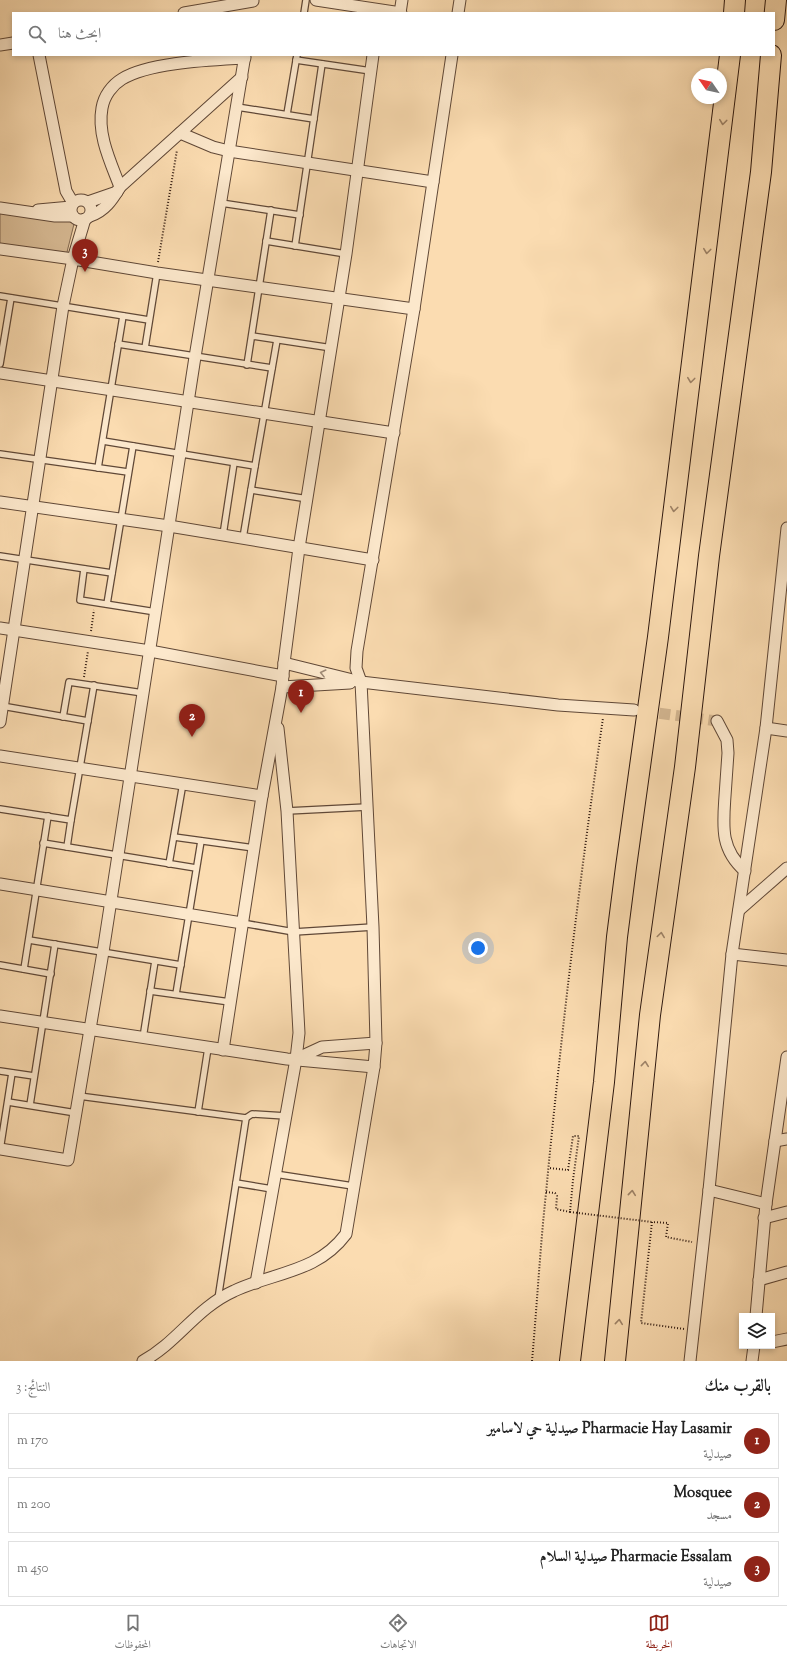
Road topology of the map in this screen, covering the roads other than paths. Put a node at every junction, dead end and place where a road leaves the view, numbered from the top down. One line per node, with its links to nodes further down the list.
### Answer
1 (306, 0): 10 (lane)
2 (316, 0): 11 (street)
3 (402, 0): 12 (street)
4 (460, 0): 13 (street)
5 (735, 0): 14 (highway)
6 (776, 0): 15 (highway)
7 (253, 1): 8 (street); 9 (street)
8 (190, 12)
9 (252, 12)
10 (304, 12)
11 (380, 12)
12 (400, 12)
13 (458, 12)
14 (734, 12)
15 (775, 12)
16 (12, 43): 17 (street)
17 (0, 46)
18 (40, 56): 41 (street)
19 (245, 56): 27 (street); 36 (street)
20 (373, 56): 26 (street)
21 (452, 56): 35 (street)
22 (730, 56): 201 (highway, one-way to 201)
23 (771, 56): 202 (highway, one-way to 23)
24 (296, 57): 25 (lane); 29 (lane)
25 (322, 64): 26 (lane); 30 (lane)
26 (371, 71): 34 (street)
27 (242, 77): 28 (street); 31 (street)
28 (237, 106): 29 (lane); 32 (street)
29 (287, 114): 30 (lane)
30 (314, 119): 33 (lane)
31 (180, 133): 32 (street); 36 (street)
32 (229, 151): 33 (street); 38 (street)
33 (307, 163): 34 (street); 42 (lane)
34 (358, 171): 35 (street); 46 (street)
35 (433, 182): 55 (street)
36 (119, 190): 37 (street); 41 (street)
37 (88, 202): 41 (street); 41 (street)
38 (221, 203): 40 (lane); 49 (street)
39 (0, 208): 41 (street)
40 (271, 210): 42 (lane); 43 (lane)
41 (78, 213): 47 (street)
42 (300, 215): 44 (lane)
43 (266, 241): 44 (lane); 50 (lane)
44 (295, 246): 46 (lane)
45 (0, 249): 47 (street)
46 (346, 254): 53 (street)
47 (73, 259): 48 (street); 54 (street)
48 (157, 273): 49 (street); 57 (lane)
49 (208, 280): 50 (street); 64 (street)
50 (259, 287): 53 (street); 59 (lane)
51 (0, 296): 52 (lane)
52 (11, 298): 54 (lane); 58 (lane)
53 (340, 298): 55 (street); 63 (street)
54 (63, 306): 56 (lane); 69 (street)
55 (414, 309): 74 (street)
56 (123, 316): 57 (lane); 61 (lane)
57 (149, 320): 62 (lane)
58 (3, 327): 65 (lane)
59 (252, 336): 60 (lane); 66 (lane)
60 (277, 340): 63 (lane); 67 (lane)
61 (118, 344): 62 (lane); 70 (lane)
62 (145, 348): 64 (lane)
63 (332, 348): 73 (street)
64 (195, 357): 66 (lane); 71 (street)
65 (0, 364)
66 (247, 365): 67 (lane)
67 (272, 368): 72 (lane)
68 (0, 373): 69 (street)
69 (52, 382): 70 (street); 79 (street)
70 (111, 390): 71 (street); 75 (lane)
71 (188, 402): 72 (street); 78 (street)
72 (264, 413): 73 (street); 81 (lane)
73 (320, 421): 74 (street); 85 (street)
74 (394, 433): 96 (street)
75 (102, 442): 76 (lane); 82 (lane)
76 (133, 446): 78 (lane); 83 (lane)
77 (0, 454): 79 (lane)
78 (180, 454): 80 (lane); 89 (street)
79 (40, 459): 82 (lane); 87 (street)
80 (234, 463): 81 (lane); 91 (lane)
81 (255, 466): 84 (lane)
82 (98, 468): 83 (lane)
83 (128, 472): 88 (lane)
84 (251, 490): 85 (lane); 92 (lane)
85 (308, 499): 93 (street)
86 (0, 502): 87 (street)
87 (33, 507): 88 (street); 95 (street)
88 (121, 519): 89 (street); 98 (lane)
89 (169, 526): 91 (street); 100 (street)
90 (787, 528): 117 (street)
91 (223, 535): 92 (street)
92 (243, 538): 93 (street)
93 (299, 548): 96 (street); 104 (street)
94 (0, 556): 95 (lane)
95 (25, 560): 97 (lane); 102 (street)
96 (373, 560): 106 (street)
97 (84, 569): 98 (lane); 99 (lane)
98 (112, 573): 99 (lane)
99 (107, 604): 100 (lane)
100 (156, 612): 103 (street)
101 (0, 628): 102 (street)
102 (14, 630): 103 (street); 110 (street)
103 (150, 651): 105 (street); 109 (street)
104 (284, 663): 105 (street); 106 (street, one-way to 104)
105 (283, 676): 108 (street)
106 (361, 682): 108 (street); 111 (street); 124 (street)
107 (94, 685): 109 (lane); 113 (lane); 114 (lane)
108 (282, 687): 112 (street)
109 (143, 693): 121 (street)
110 (1, 706): 113 (lane); 116 (street)
111 (634, 710)
112 (277, 716): 123 (street); 126 (street)
113 (63, 717): 114 (lane)
114 (88, 721): 120 (lane)
115 (717, 721): 138 (street)
116 (0, 722)
117 (766, 728): 118 (street); 138 (street)
118 (787, 732)
119 (0, 756): 120 (street)
120 (80, 768): 121 (street); 128 (lane)
121 (130, 776): 122 (street); 134 (street)
122 (184, 784): 123 (street); 129 (lane)
123 (262, 796): 133 (street)
124 (367, 807): 126 (lane); 145 (street)
125 (0, 809): 127 (lane)
126 (287, 811): 146 (street)
127 (48, 816): 128 (lane); 131 (lane)
128 (71, 820): 132 (lane)
129 (174, 837): 130 (lane); 135 (lane)
130 (201, 841): 133 (lane); 136 (lane)
131 (43, 843): 132 (lane); 140 (lane)
132 (67, 847): 134 (lane)
133 (254, 848): 144 (street)
134 (117, 856): 135 (lane); 141 (street)
135 (169, 864): 136 (lane)
136 (196, 868): 143 (lane)
137 (787, 868): 142 (street)
138 (745, 871): 142 (street)
139 (0, 884): 140 (street)
140 (36, 889): 141 (street); 147 (lane)
141 (111, 902): 143 (street); 149 (street)
142 (739, 910): 150 (street)
143 (189, 914): 144 (street); 154 (lane)
144 (242, 923): 146 (lane); 159 (street)
145 (373, 927): 146 (lane); 164 (street)
146 (294, 932): 168 (street)
147 (29, 940): 148 (lane); 155 (lane)
148 (55, 944): 149 (lane); 156 (lane)
149 (103, 952): 152 (lane); 162 (street)
150 (732, 954): 151 (street); 188 (street)
151 (787, 960)
152 (155, 961): 154 (lane); 157 (lane)
153 (0, 965): 155 (lane)
154 (181, 965): 158 (lane)
155 (24, 969): 156 (lane)
156 (51, 974): 161 (lane)
157 (150, 991): 158 (lane); 163 (lane)
158 (176, 994): 159 (lane)
159 (230, 1002): 166 (street)
160 (0, 1016): 161 (street)
161 (43, 1022): 162 (street); 173 (lane)
162 (90, 1030): 163 (street); 174 (street)
163 (143, 1038): 165 (street)
164 (376, 1043): 168 (street); 169 (street)
165 (208, 1048): 166 (street); 177 (lane)
166 (223, 1050): 168 (street)
167 (787, 1057): 170 (street)
168 (296, 1059): 169 (street); 179 (street)
169 (374, 1067): 186 (street)
170 (786, 1069): 182 (street)
171 (0, 1071): 172 (lane)
172 (12, 1073): 173 (lane); 175 (lane)
173 (34, 1076): 176 (lane)
174 (79, 1096): 177 (lane); 178 (street)
175 (8, 1102): 176 (lane); 183 (lane)
176 (30, 1105): 178 (lane)
177 (198, 1112): 180 (lane)
178 (76, 1113): 183 (street)
179 (286, 1116): 180 (lane); 184 (street)
180 (246, 1118): 185 (lane)
181 (787, 1139): 182 (street)
182 (775, 1141): 189 (street)
183 (0, 1150)
184 (275, 1174): 186 (lane); 187 (street)
185 (236, 1183): 187 (lane); 195 (lane)
186 (353, 1186): 194 (street)
187 (272, 1189): 194 (street)
188 (709, 1190): 189 (street); 203 (street)
189 (766, 1204): 191 (street)
190 (787, 1212): 191 (street)
191 (764, 1218): 193 (street)
192 (787, 1272): 193 (street)
193 (759, 1280): 196 (street)
194 (256, 1283): 195 (street)
195 (218, 1299): 200 (street)
196 (756, 1313)
197 (787, 1339): 198 (street)
198 (775, 1341)
199 (754, 1349): 204 (street)
200 (143, 1361)
201 (570, 1361)
202 (615, 1361)
203 (690, 1361)
204 (752, 1361)

